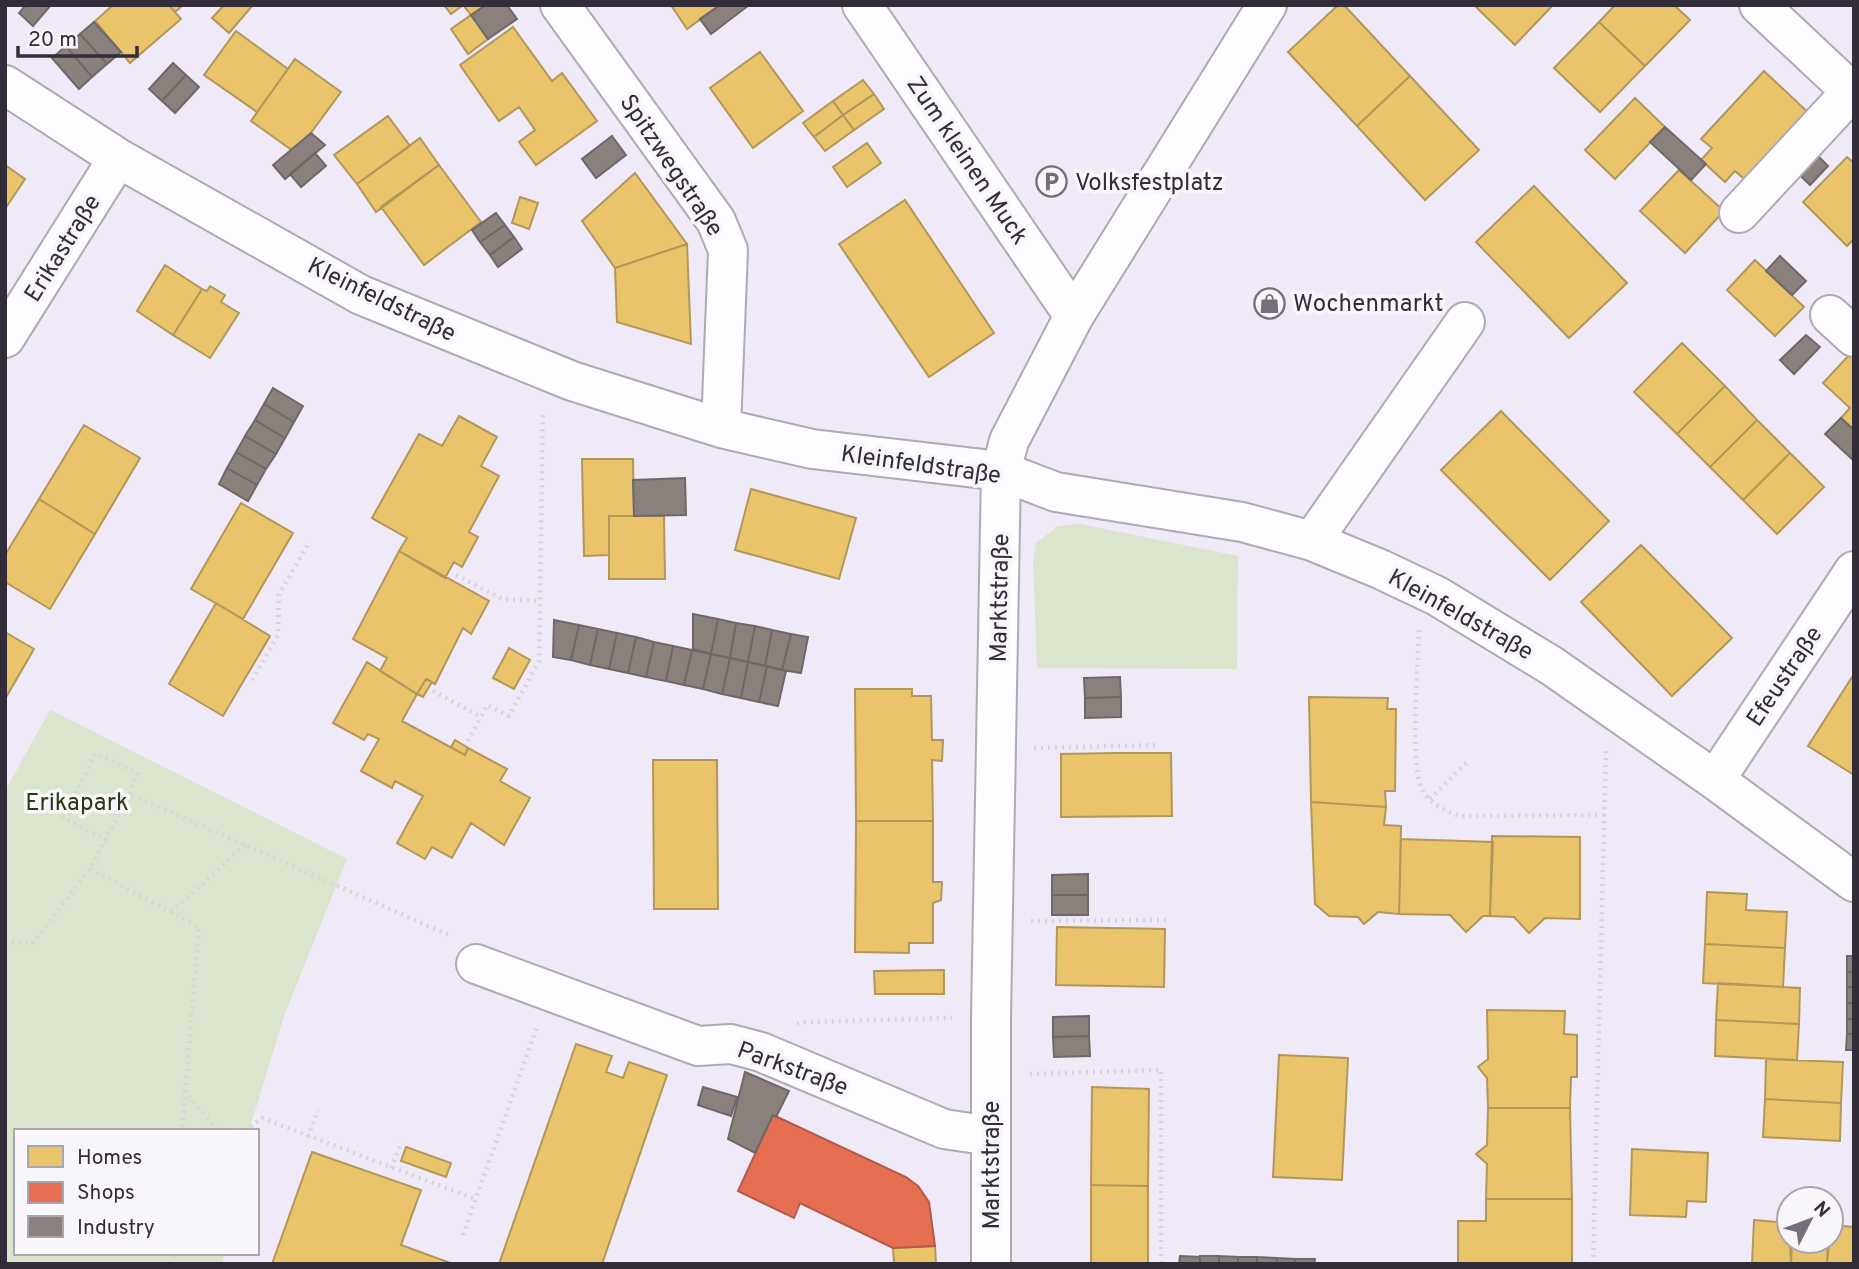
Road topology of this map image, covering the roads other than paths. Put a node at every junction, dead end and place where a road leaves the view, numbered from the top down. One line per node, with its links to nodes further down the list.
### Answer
1 (560, 5): 12 (street, Spitzwegstraße)
2 (862, 5): 9 (street, Zum kleinen Muck)
3 (1268, 5): 9 (street, Marktstraße)
4 (1759, 5): 6 (street)
5 (5, 85): 7 (street, Kleinfeldstraße)
6 (1853, 92): 8 (street)
7 (118, 158): 11 (street, Erikastraße); 12 (street, Kleinfeldstraße)
8 (1739, 213)
9 (1079, 286): 13 (street, Marktstraße)
10 (1465, 322): 14 (street)
11 (5, 338)
12 (721, 428): 13 (street, Kleinfeldstraße)
13 (1001, 471): 14 (street, Kleinfeldstraße); 19 (street, Marktstraße)
14 (1312, 541): 16 (street, Kleinfeldstraße)
15 (1854, 571): 16 (street, Efeustraße)
16 (1715, 780): 17 (street, Kleinfeldstraße)
17 (1854, 882)
18 (476, 964): 19 (street, Parkstraße)
19 (991, 1136): 20 (street, Marktstraße)
20 (991, 1264)

